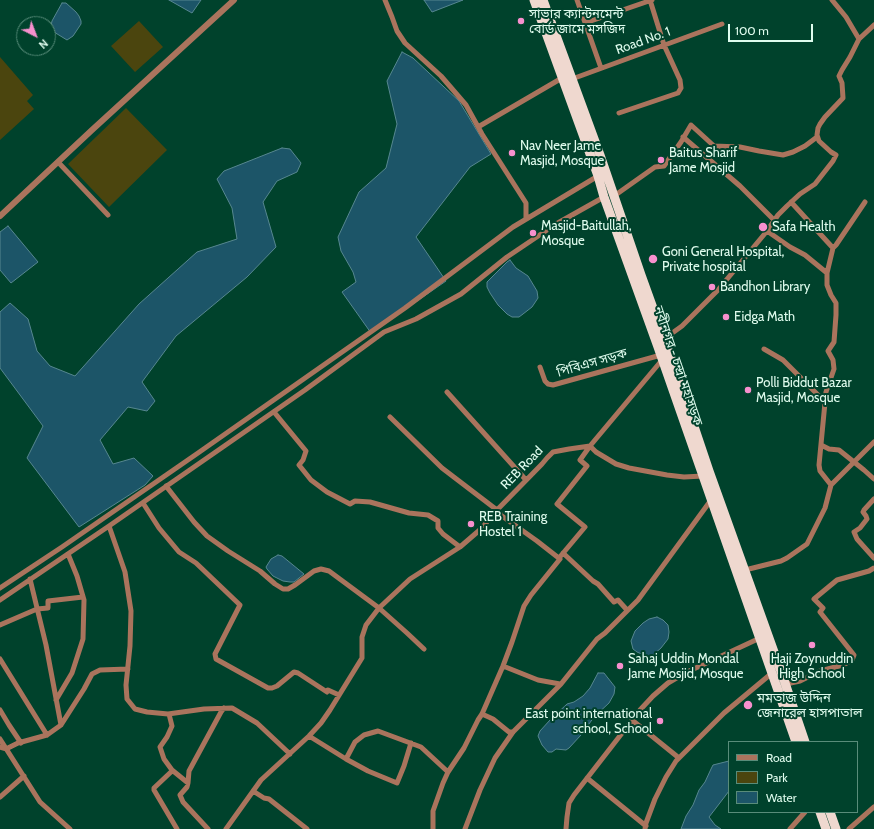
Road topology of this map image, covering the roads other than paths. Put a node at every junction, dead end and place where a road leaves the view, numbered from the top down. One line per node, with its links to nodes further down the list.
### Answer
1 (234, 0): 19 (street)
2 (385, 0): 16 (street)
3 (534, 0): 14 (highway, নবীনগর - চন্দ্রা মহাসড়ক)
4 (543, 0): 14 (highway, নবীনগর - চন্দ্রা মহাসড়ক)
5 (577, 0): 8 (street)
6 (650, 0): 8 (street); 12 (street)
7 (832, 0): 11 (street)
8 (585, 23): 13 (street)
9 (722, 24): 12 (street, Road No. 1)
10 (874, 25): 11 (street)
11 (859, 39): 17 (street)
12 (664, 45): 13 (street, Road No. 1); 15 (street)
13 (601, 68): 14 (street, Road No. 1)
14 (567, 78): 16 (street, Road No. 1); 20 (highway, নবীনগর - চন্দ্রা মহাসড়ক); 21 (highway, নবীনগর - চন্দ্রা মহাসড়ক)
15 (619, 113)
16 (478, 127): 27 (street)
17 (817, 137): 18 (street); 23 (street)
18 (684, 138): 21 (street); 28 (street)
19 (58, 162): 25 (street); 26 (street)
20 (598, 176): 22 (highway, নবীনগর - চন্দ্রা মহাসড়ক); 27 (street)
21 (614, 196): 32 (highway, নবীনগর - চন্দ্রা মহাসড়ক)
22 (604, 197): 34 (highway, নবীনগর - চন্দ্রা মহাসড়ক); 38 (street)
23 (791, 202): 28 (street); 30 (street)
24 (865, 202): 30 (street)
25 (108, 215)
26 (0, 216)
27 (526, 219): 61 (street)
28 (774, 220): 29 (street)
29 (767, 231): 31 (street); 32 (street)
30 (833, 248): 31 (street)
31 (827, 273): 37 (street)
32 (664, 339): 59 (highway, নবীনগর - চন্দ্রা মহাসড়ক)
33 (764, 349): 37 (street)
34 (661, 357): 35 (street, পিবিএস সড়ক); 42 (street); 44 (highway, নবীনগর - চন্দ্রা মহাসড়ক)
35 (540, 367)
36 (446, 392): 46 (street)
37 (825, 402): 41 (street)
38 (274, 412): 48 (street); 54 (street)
39 (390, 417): 52 (street)
40 (874, 442): 43 (street)
41 (821, 445): 43 (street); 47 (street)
42 (590, 446): 44 (street); 46 (street, REB Road); 56 (street)
43 (854, 462): 45 (street); 47 (street)
44 (703, 476): 50 (highway, নবীনগর - চন্দ্রা মহাসড়ক)
45 (874, 479)
46 (526, 480): 52 (street, REB Road)
47 (831, 485): 59 (street)
48 (166, 486): 51 (street); 64 (street)
49 (874, 499): 57 (street)
50 (711, 500): 66 (street); 68 (highway, নবীনগর - চন্দ্রা মহাসড়ক)
51 (143, 503): 53 (street); 76 (street)
52 (497, 510): 54 (street, REB Road); 56 (street)
53 (109, 526): 55 (street); 72 (street)
54 (460, 547): 64 (street, REB Road)
55 (68, 554): 60 (street); 62 (street)
56 (561, 556): 66 (street); 71 (street)
57 (874, 558)
58 (874, 568): 75 (street)
59 (744, 570): 75 (highway, নবীনগর - চন্দ্রা মহাসড়ক)
60 (30, 580): 63 (street); 65 (street)
61 (0, 588)
62 (83, 597): 65 (street); 77 (street)
63 (0, 600)
64 (379, 608): 69 (street); 76 (street, REB Road)
65 (37, 609): 67 (street); 77 (street)
66 (628, 610): 74 (street)
67 (0, 625)
68 (760, 638): 73 (highway, নবীনগর - চন্দ্রা মহাসড়ক); 82 (street)
69 (424, 649)
70 (0, 659): 85 (street)
71 (503, 666): 74 (street); 81 (street)
72 (128, 668): 80 (street); 83 (street)
73 (772, 672): 88 (highway, নবীনগর - চন্দ্রা মহাসড়ক); 95 (street)
74 (560, 684): 84 (street)
75 (786, 684): 89 (highway, নবীনগর - চন্দ্রা মহাসড়ক)
76 (339, 695): 86 (street, REB Road)
77 (56, 700): 83 (street)
78 (224, 708): 80 (street); 94 (street); 101 (street)
79 (0, 710): 90 (street)
80 (169, 714): 97 (street)
81 (482, 714): 84 (street); 98 (street)
82 (632, 720): 95 (street); 100 (street)
83 (61, 725): 85 (street)
84 (512, 732): 115 (street)
85 (47, 735): 90 (street)
86 (309, 736): 94 (street, REB Road); 96 (street)
87 (0, 739): 93 (street)
88 (796, 741)
89 (805, 741)
90 (21, 742): 93 (street)
91 (411, 743): 96 (street); 96 (street); 98 (street)
92 (0, 747): 93 (street)
93 (6, 749): 99 (street)
94 (290, 754): 102 (street, REB Road)
95 (679, 758): 108 (street)
96 (346, 759)
97 (172, 771): 101 (street); 110 (street)
98 (448, 772): 114 (street)
99 (24, 776): 103 (street); 109 (street)
100 (587, 778): 108 (street); 116 (street)
101 (188, 783): 111 (street)
102 (253, 792): 112 (street, REB Road); 113 (street)
103 (0, 797)
104 (874, 807): 120 (street)
105 (804, 813): 117 (street)
106 (820, 813): 118 (highway)
107 (830, 813): 119 (highway)
108 (645, 827)
109 (70, 829)
110 (177, 829)
111 (208, 829)
112 (226, 829)
113 (307, 829)
114 (433, 829)
115 (465, 829)
116 (566, 829)
117 (790, 829)
118 (826, 829)
119 (836, 829)
120 (849, 829)

